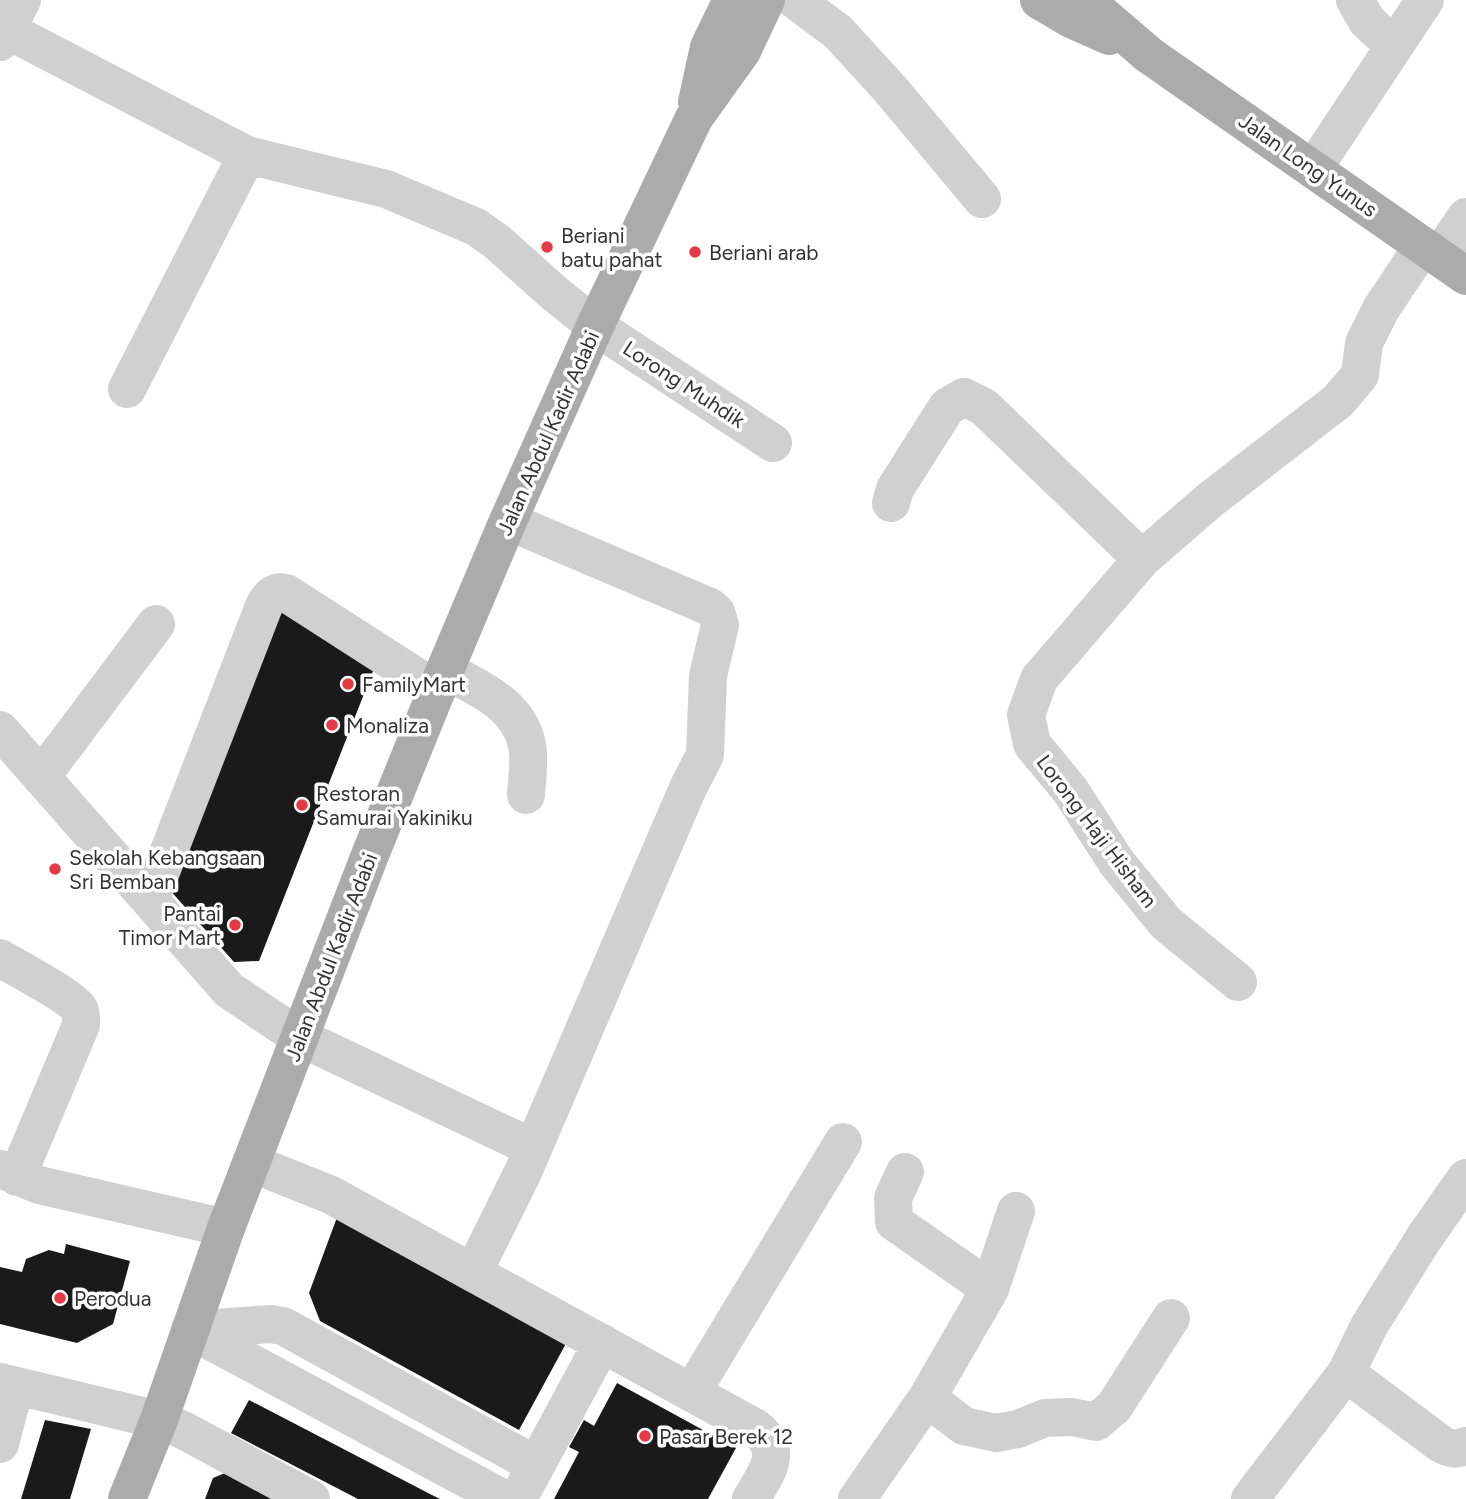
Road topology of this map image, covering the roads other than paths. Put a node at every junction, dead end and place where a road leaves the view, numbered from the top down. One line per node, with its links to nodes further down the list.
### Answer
1 (732, 0): 11 (main road, Jalan Abdul Kadir Adabi)
2 (765, 0): 11 (main road, Jalan Abdul Kadir Adabi)
3 (795, 0): 14 (street)
4 (1039, 0): 10 (main road, Jalan Long Yunus)
5 (1085, 0): 10 (main road, Jalan Long Yunus)
6 (1355, 0): 9 (street)
7 (1425, 0): 9 (street)
8 (10, 24): 12 (street, Lorong Muhdik)
9 (1394, 46): 13 (street)
10 (1149, 55): 13 (main road, Jalan Long Yunus)
11 (694, 118): 17 (main road, Jalan Abdul Kadir Adabi)
12 (247, 155): 17 (street, Lorong Muhdik); 18 (street)
13 (1313, 169): 16 (main road, Jalan Long Yunus)
14 (982, 199)
15 (1466, 217): 16 (street, Lorong Haji Hisham)
16 (1443, 260): 22 (street, Lorong Haji Hisham)
17 (595, 326): 19 (street, Lorong Muhdik); 21 (main road, Jalan Abdul Kadir Adabi)
18 (127, 389)
19 (773, 443)
20 (891, 503): 22 (street)
21 (508, 521): 24 (main road, Jalan Abdul Kadir Adabi); 33 (street)
22 (1142, 559): 30 (street, Lorong Haji Hisham)
23 (156, 624): 26 (street)
24 (441, 680): 27 (street); 28 (street); 31 (main road, Jalan Abdul Kadir Adabi)
25 (0, 730): 26 (street)
26 (41, 777): 28 (street)
27 (526, 794)
28 (149, 900): 31 (street)
29 (0, 958): 36 (street)
30 (1238, 982)
31 (299, 1037): 33 (street); 34 (main road, Jalan Abdul Kadir Adabi)
32 (843, 1142): 47 (street)
33 (533, 1148): 40 (street)
34 (251, 1163): 39 (main road, Jalan Abdul Kadir Adabi); 40 (street)
35 (905, 1172): 41 (street)
36 (9, 1173): 39 (street)
37 (1466, 1178): 45 (street)
38 (1016, 1211): 41 (street)
39 (226, 1228): 43 (main road, Jalan Abdul Kadir Adabi)
40 (473, 1273): 44 (street)
41 (990, 1289): 48 (street)
42 (1171, 1318): 48 (street)
43 (190, 1330): 49 (main road, Jalan Abdul Kadir Adabi); 52 (street); 55 (street)
44 (602, 1343): 47 (street); 52 (street)
45 (1346, 1373): 51 (street); 59 (street)
46 (8, 1384): 49 (street); 50 (street)
47 (692, 1392): 57 (street)
48 (927, 1398): 58 (street)
49 (159, 1420): 53 (main road, Jalan Abdul Kadir Adabi); 54 (street)
50 (0, 1444)
51 (1466, 1447)
52 (536, 1465): 56 (street)
53 (127, 1499)
54 (311, 1499)
55 (504, 1499)
56 (518, 1499)
57 (751, 1499)
58 (857, 1499)
59 (1250, 1499)

